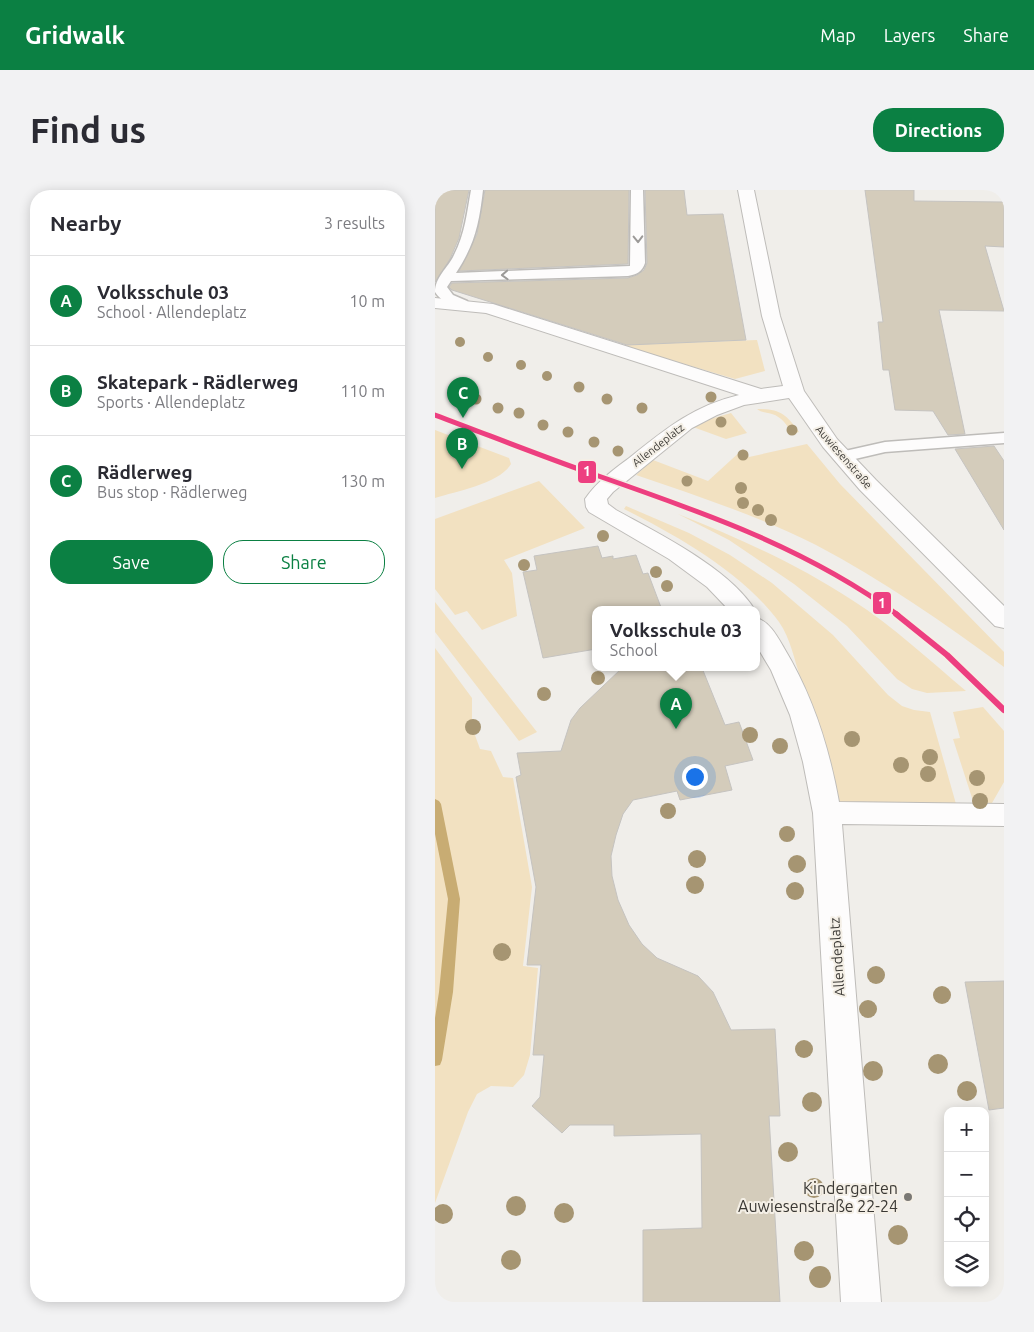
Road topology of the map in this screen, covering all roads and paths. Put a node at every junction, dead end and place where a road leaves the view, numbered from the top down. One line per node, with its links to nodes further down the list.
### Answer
1 (477, 190): 4 (lane)
2 (637, 190): 4 (lane, one-way to 4)
3 (746, 190): 7 (street, Auwiesenstraße)
4 (446, 277): 6 (lane)
5 (435, 303): 6 (street)
6 (463, 304): 8 (street)
7 (794, 391): 8 (street, Allendeplatz); 10 (street, Auwiesenstraße)
8 (761, 394): 11 (street, Allendeplatz)
9 (1004, 438): 10 (lane)
10 (842, 457): 12 (street, Auwiesenstraße)
11 (739, 606)
12 (1004, 620)
13 (760, 632): 14 (street, Allendeplatz)
14 (827, 813): 15 (street); 16 (street, Allendeplatz)
15 (1004, 816)
16 (861, 1302)

